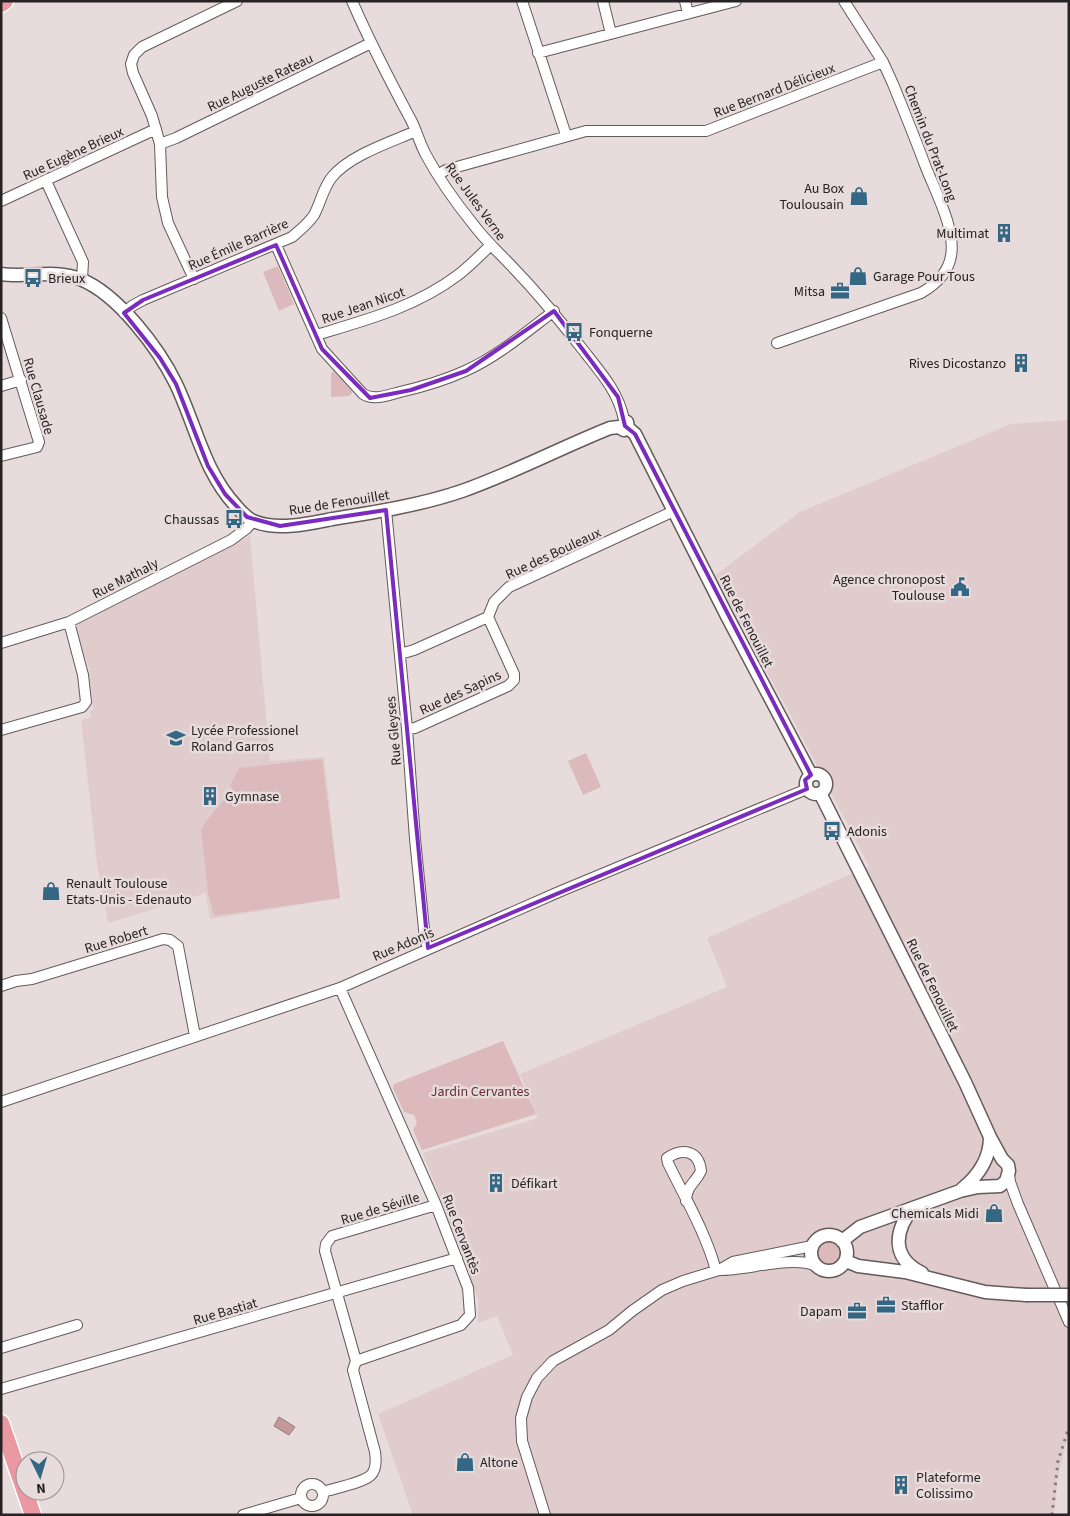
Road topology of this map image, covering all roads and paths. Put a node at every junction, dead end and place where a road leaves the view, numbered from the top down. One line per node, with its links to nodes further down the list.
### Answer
1 (5, 1): 9 (main road)
2 (237, 1): 15 (street)
3 (352, 1): 12 (street, Rue Jules Verne)
4 (522, 1): 13 (street)
5 (603, 1): 11 (street)
6 (685, 1): 10 (street)
7 (736, 1): 10 (street)
8 (844, 1): 14 (street, Chemin du Prat-Long)
9 (1, 4)
10 (688, 13): 11 (street)
11 (611, 34): 13 (street)
12 (371, 43): 16 (street, Rue Jules Verne); 18 (street, Rue Auguste Rateau)
13 (538, 53): 17 (street)
14 (883, 62): 17 (street, Rue Bernard Délicieux); 31 (street, Chemin du Prat-Long)
15 (156, 129): 18 (street); 20 (street, Rue Eugène Brieux)
16 (416, 131): 19 (street, Rue Jules Verne); 22 (street, Rue Émile Barrière)
17 (566, 136): 19 (street, Rue Bernard Délicieux)
18 (160, 144): 26 (street)
19 (438, 174): 23 (street, Rue Jules Verne)
20 (46, 180): 21 (street, Rue Eugène Brieux); 25 (street)
21 (1, 201)
22 (276, 245): 26 (street, Rue Émile Barrière); 30 (street)
23 (490, 246): 27 (street, Rue Jules Verne); 30 (street, Rue Jean Nicot)
24 (1, 274): 25 (street)
25 (82, 279): 28 (street)
26 (194, 279): 28 (street, Rue Émile Barrière)
27 (554, 311): 30 (street); 34 (street, Rue Jules Verne)
28 (124, 312): 38 (street)
29 (1, 318): 32 (street, Rue Clausade)
30 (316, 335)
31 (777, 343)
32 (21, 380): 33 (street); 35 (street, Rue Clausade)
33 (1, 386)
34 (624, 425): 36 (street, Rue de Fenouillet); 37 (street, Rue de Fenouillet)
35 (1, 456)
36 (386, 510): 38 (street, Rue de Fenouillet); 42 (street, Rue Gleyses)
37 (674, 511): 39 (street, Rue des Bouleaux); 45 (street, Rue de Fenouillet)
38 (253, 521): 40 (street, Rue Mathaly)
39 (488, 617): 42 (street); 43 (street, Rue des Sapins)
40 (69, 622): 41 (street, Rue Mathaly); 44 (street)
41 (1, 643)
42 (400, 654): 43 (street, Rue Gleyses)
43 (407, 729): 48 (street, Rue Gleyses)
44 (1, 730)
45 (811, 775): 46 (street); 47 (street)
46 (807, 789): 47 (street); 48 (street, Rue Adonis)
47 (820, 793): 53 (street, Rue de Fenouillet)
48 (428, 948): 50 (street, Rue Adonis)
49 (1, 986): 51 (street, Rue Robert)
50 (340, 988): 51 (street, Rue Adonis); 61 (street, Rue Cervantès)
51 (195, 1036): 52 (street, Rue Adonis)
52 (1, 1102)
53 (990, 1137): 54 (street, Rue de Fenouillet); 55 (street)
54 (1002, 1159): 55 (street); 56 (street, Rue de Fenouillet)
55 (982, 1167): 57 (street, Rue de Fenouillet); 58 (street)
56 (1009, 1174): 57 (street); 60 (street, Rue de Fenouillet)
57 (993, 1186): 58 (street); 60 (street, Rue de Fenouillet)
58 (960, 1191): 62 (street)
59 (686, 1201): 59 (street); 68 (street)
60 (1018, 1204): 72 (street, Rue de Fenouillet)
61 (436, 1205): 65 (street, Rue Cervantès); 70 (street, Rue de Séville)
62 (913, 1208): 63 (street); 69 (street)
63 (842, 1240): 64 (street); 66 (street)
64 (812, 1246): 67 (street); 68 (street)
65 (457, 1258): 70 (street, Rue Bastiat); 75 (street, Rue Cervantès)
66 (846, 1261): 67 (street); 69 (street)
67 (814, 1265): 68 (street)
68 (717, 1271): 83 (street)
69 (937, 1281): 71 (street, bridge)
70 (337, 1293): 75 (street); 76 (street, Rue Bastiat)
71 (1069, 1295)
72 (1069, 1322)
73 (77, 1326): 74 (street)
74 (1, 1348)
75 (356, 1361): 78 (street)
76 (1, 1389)
77 (1, 1423): 81 (main road)
78 (323, 1492): 79 (street); 80 (street)
79 (301, 1498): 80 (street); 82 (street)
80 (317, 1510)
81 (33, 1515)
82 (243, 1515)
83 (545, 1515)

